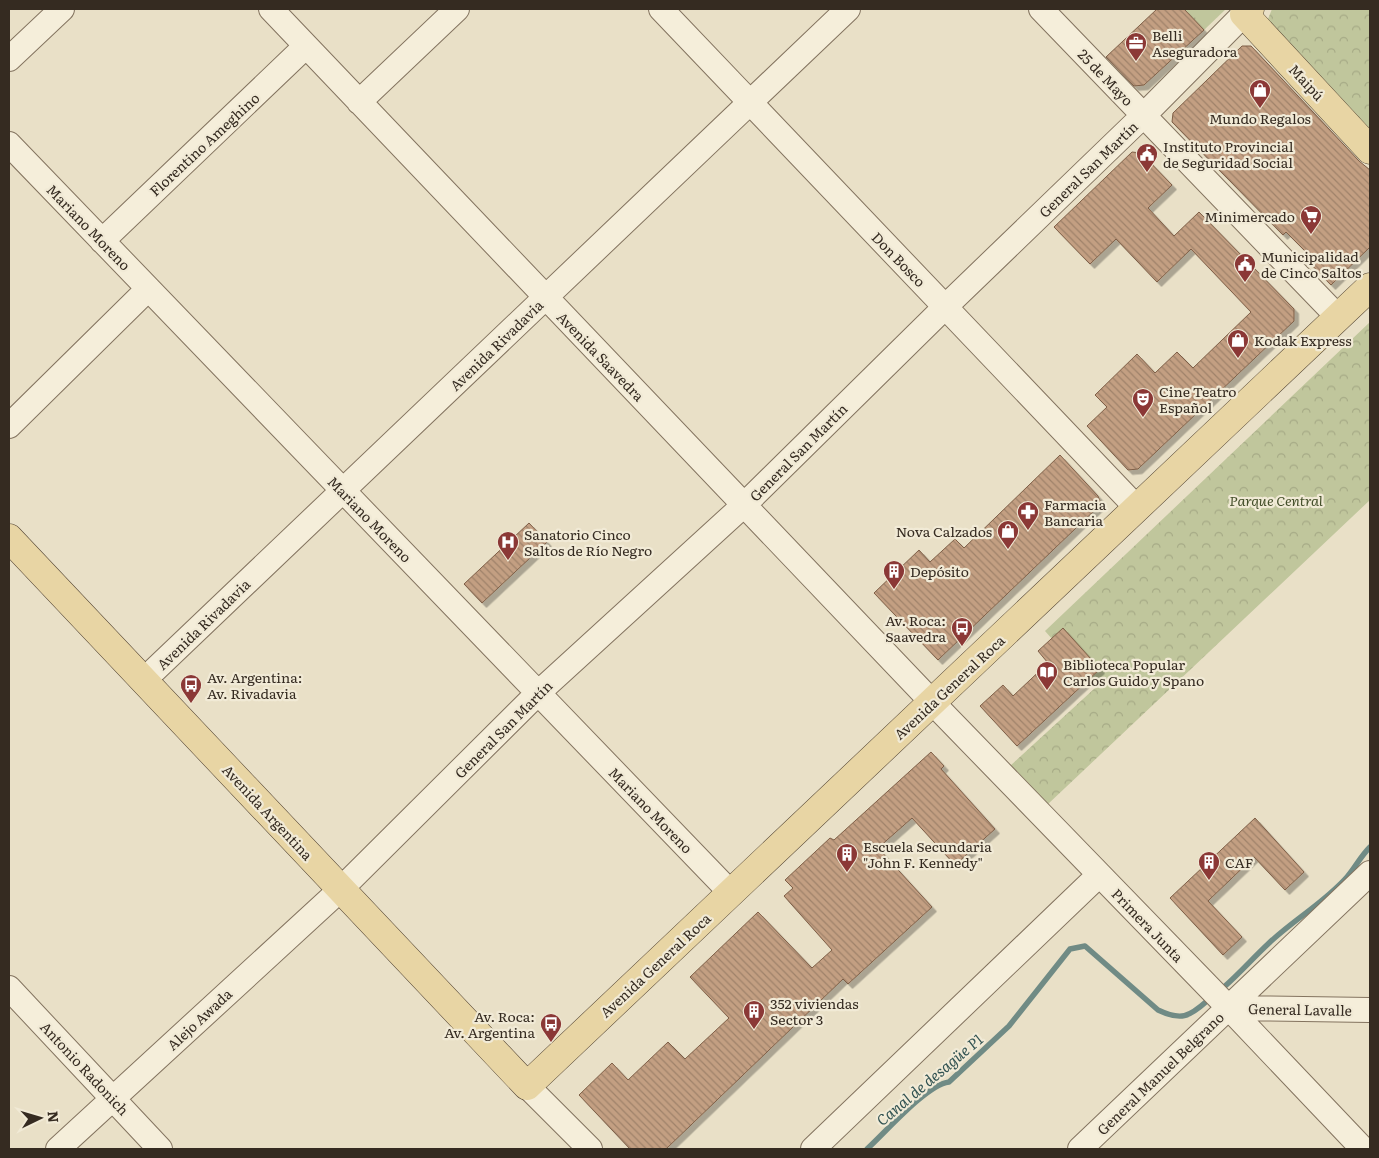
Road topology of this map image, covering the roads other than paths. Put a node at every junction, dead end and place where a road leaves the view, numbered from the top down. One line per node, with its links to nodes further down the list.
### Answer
1 (62, 9): 9 (street)
2 (271, 9): 8 (street, Avenida Saavedra)
3 (457, 9): 10 (street)
4 (661, 9): 11 (street, Don Bosco)
5 (848, 9): 11 (street, Avenida Rivadavia)
6 (1041, 9): 12 (street, 25 de Mayo)
7 (1247, 12): 12 (street, General San Martín); 14 (main road, Maipú)
8 (306, 46): 10 (street, Avenida Saavedra); 15 (street, Florentino Ameghino)
9 (9, 59)
10 (359, 102): 18 (street, Avenida Saavedra)
11 (750, 102): 18 (street, Avenida Rivadavia); 19 (street, Don Bosco)
12 (1144, 115): 19 (street, General San Martín); 20 (street, 25 de Mayo)
13 (9, 144): 15 (street, Mariano Moreno)
14 (1370, 150)
15 (102, 241): 17 (street, Mariano Moreno)
16 (1370, 287): 20 (main road, Avenida General Roca)
17 (148, 289): 21 (street); 22 (street, Mariano Moreno)
18 (545, 297): 22 (street, Avenida Rivadavia); 23 (street, Avenida Saavedra)
19 (945, 307): 23 (street, General San Martín); 24 (street, Don Bosco)
20 (1338, 317): 24 (main road, Avenida General Roca)
21 (9, 426)
22 (343, 490): 26 (street, Avenida Rivadavia); 27 (street, Mariano Moreno)
23 (744, 505): 27 (street, General San Martín); 28 (street, Avenida Saavedra)
24 (1137, 508): 28 (main road, Avenida General Roca)
25 (9, 538): 26 (main road, Avenida Argentina)
26 (143, 680): 31 (main road, Avenida Argentina)
27 (538, 693): 31 (street, General San Martín); 32 (street, Mariano Moreno)
28 (932, 702): 30 (street, Primera Junta); 32 (main road, Avenida General Roca)
29 (1370, 873): 34 (street, General Manuel Belgrano)
30 (1100, 875): 34 (street, Primera Junta); 41 (street)
31 (341, 890): 36 (main road, Avenida Argentina); 37 (street, Alejo Awada)
32 (731, 893): 36 (main road, Avenida General Roca)
33 (9, 988): 37 (street, Antonio Radonich)
34 (1229, 1008): 35 (street, General Lavalle); 42 (street, General Manuel Belgrano); 43 (street, Primera Junta)
35 (1370, 1010)
36 (527, 1086): 40 (street)
37 (114, 1098): 38 (street, Alejo Awada); 39 (street, Antonio Radonich)
38 (58, 1149)
39 (160, 1149)
40 (590, 1149)
41 (813, 1149)
42 (1080, 1149)
43 (1363, 1149)

